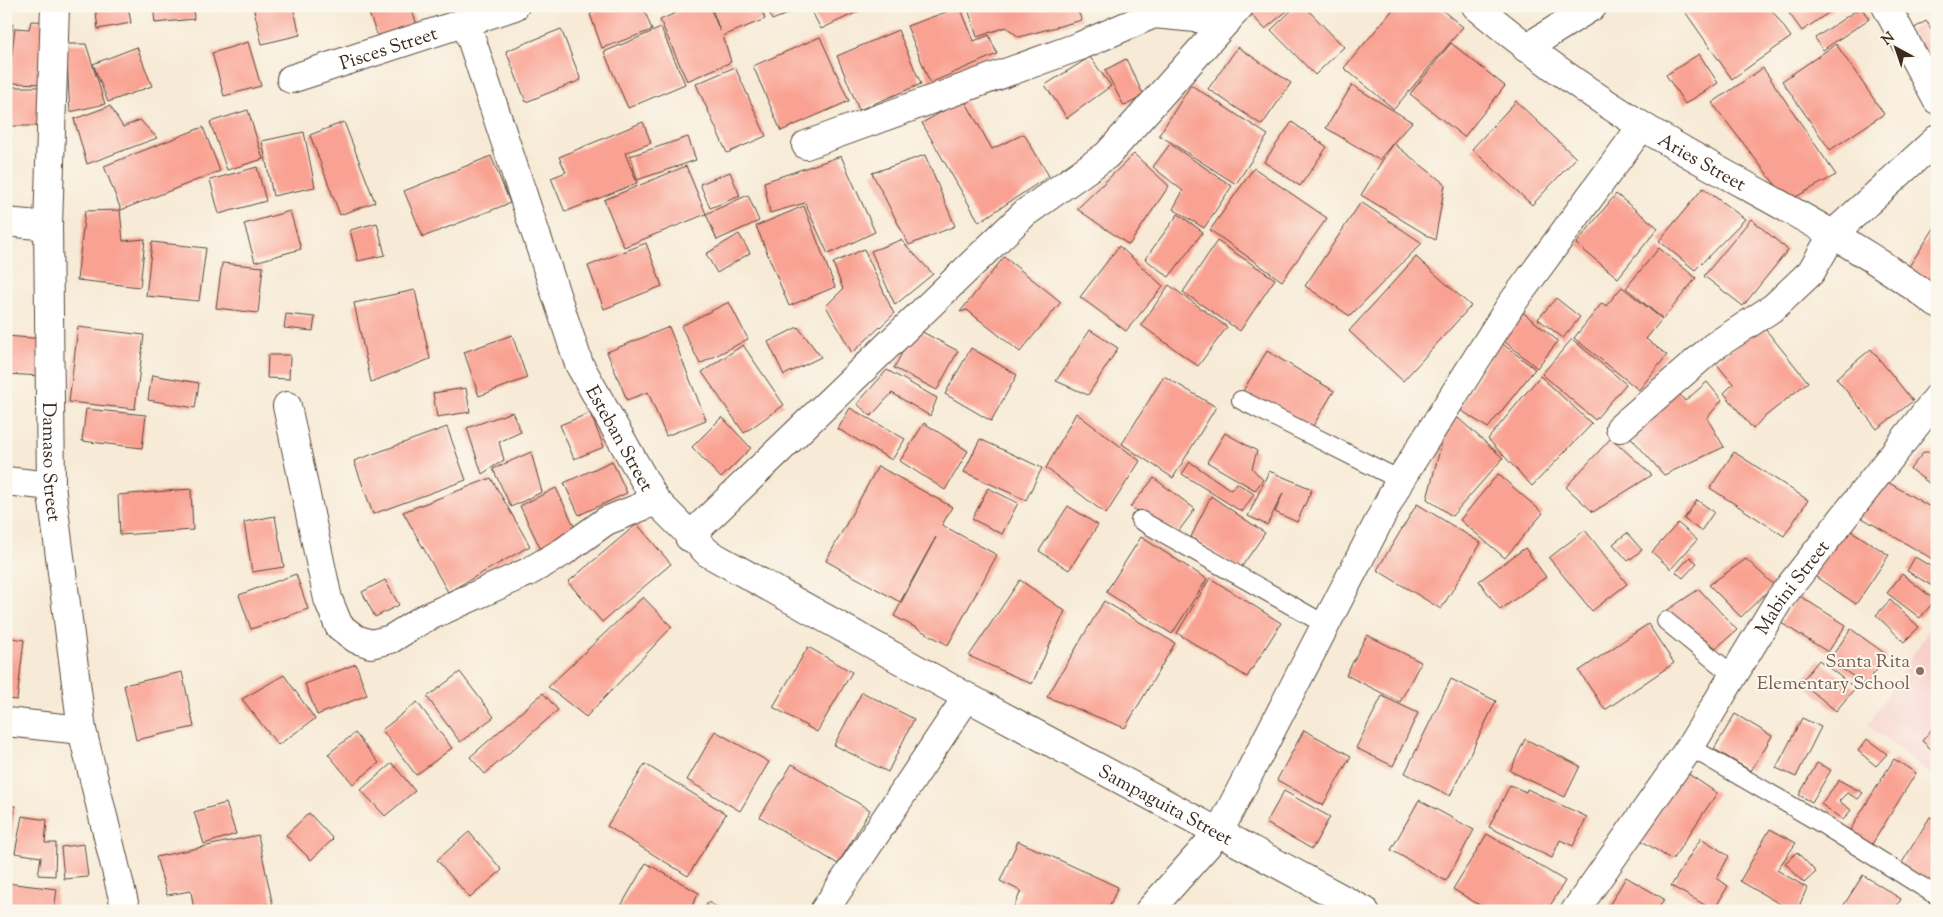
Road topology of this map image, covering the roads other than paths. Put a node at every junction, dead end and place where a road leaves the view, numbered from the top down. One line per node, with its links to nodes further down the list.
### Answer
1 (55, 6): 15 (street, Damaso Street)
2 (515, 6): 7 (street, Pisces Street)
3 (1476, 6): 8 (street, Aries Street)
4 (1593, 6): 8 (street)
5 (1886, 6): 10 (street)
6 (1233, 14): 13 (street); 27 (street)
7 (466, 23): 9 (street, Pisces Street); 25 (street, Esteban Street)
8 (1526, 48): 11 (street, Aries Street)
9 (291, 80)
10 (1937, 100)
11 (1642, 126): 16 (street, Aries Street); 22 (street)
12 (1937, 139): 16 (street)
13 (806, 145)
14 (6, 222): 15 (street)
15 (48, 226): 24 (street, Damaso Street)
16 (1833, 234): 17 (street, Aries Street); 21 (street)
17 (1937, 304)
18 (1937, 398): 30 (street, Mabini Street)
19 (1241, 400): 22 (lane)
20 (287, 406): 25 (street)
21 (1620, 428)
22 (1400, 480): 29 (street)
23 (6, 481): 24 (street)
24 (51, 486): 33 (street, Damaso Street)
25 (656, 501): 27 (street, Esteban Street)
26 (1140, 520): 29 (lane)
27 (689, 537): 31 (street, Esteban Street)
28 (1666, 621): 30 (lane)
29 (1326, 625): 35 (street)
30 (1734, 676): 34 (street, Mabini Street)
31 (967, 697): 35 (street, Sampaguita Street); 38 (street)
32 (6, 722): 33 (street)
33 (82, 730): 37 (street, Damaso Street)
34 (1690, 747): 36 (lane); 41 (street, Mabini Street)
35 (1219, 832): 39 (street); 40 (street, Sampaguita Street)
36 (1937, 896)
37 (126, 911)
38 (824, 911)
39 (1149, 911)
40 (1365, 911)
41 (1575, 911)

